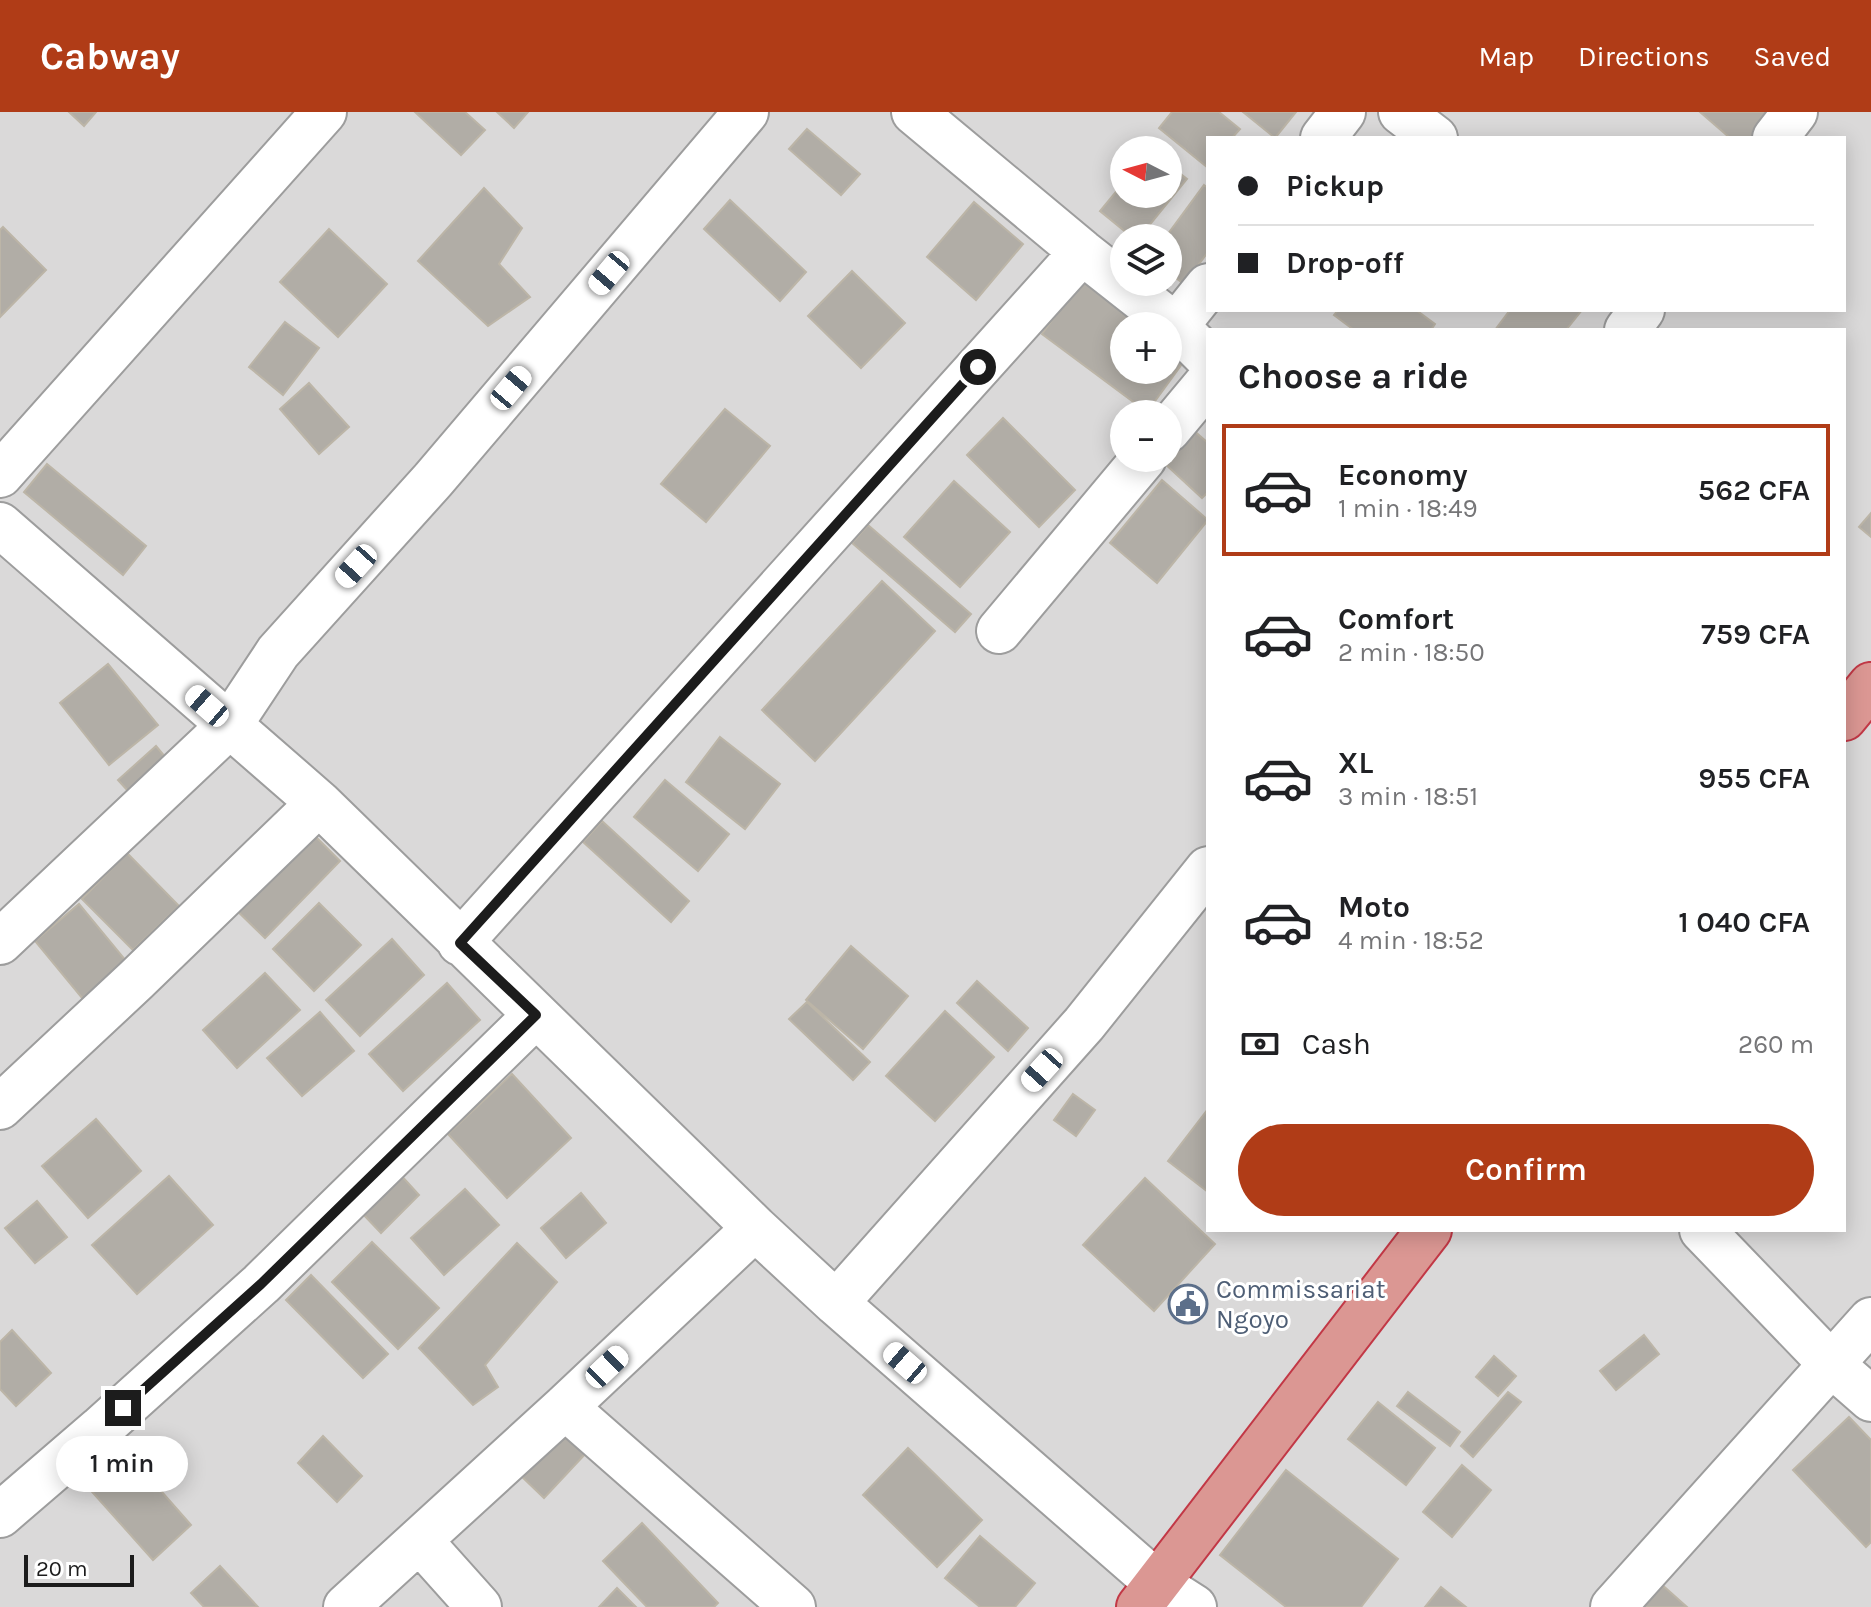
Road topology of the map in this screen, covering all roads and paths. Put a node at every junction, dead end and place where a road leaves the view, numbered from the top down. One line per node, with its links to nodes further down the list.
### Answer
1 (324, 112): 19 (street)
2 (746, 112): 24 (street)
3 (914, 112): 10 (street)
4 (1343, 112): 7 (street)
5 (1401, 112): 8 (street)
6 (1795, 112): 9 (street)
7 (1325, 136)
8 (1432, 136)
9 (1777, 136)
10 (1082, 252): 12 (street); 28 (street)
11 (1206, 288): 13 (street)
12 (1158, 312)
13 (1182, 318)
14 (1182, 332): 15 (street)
15 (1206, 356)
16 (1206, 384): 17 (street)
17 (1182, 413)
18 (1132, 472): 21 (street)
19 (0, 475)
20 (1, 527): 24 (street)
21 (999, 631)
22 (1871, 685): 23 (highway)
23 (1846, 716)
24 (229, 726): 25 (street); 27 (street)
25 (319, 803): 28 (street); 30 (street)
26 (1206, 872): 34 (street)
27 (0, 942)
28 (460, 943): 29 (street)
29 (536, 1015): 31 (street); 39 (street)
30 (0, 1107)
31 (755, 1228): 34 (street); 38 (street)
32 (1427, 1232): 41 (highway)
33 (1704, 1232): 36 (street)
34 (836, 1303): 41 (street)
35 (1871, 1320): 36 (street)
36 (1831, 1364): 37 (street); 46 (street)
37 (1871, 1399)
38 (565, 1407): 40 (street); 44 (street)
39 (0, 1515)
40 (420, 1541): 42 (street); 43 (street)
41 (1148, 1596): 45 (street)
42 (346, 1607)
43 (479, 1607)
44 (793, 1607)
45 (1194, 1607)
46 (1613, 1607)

